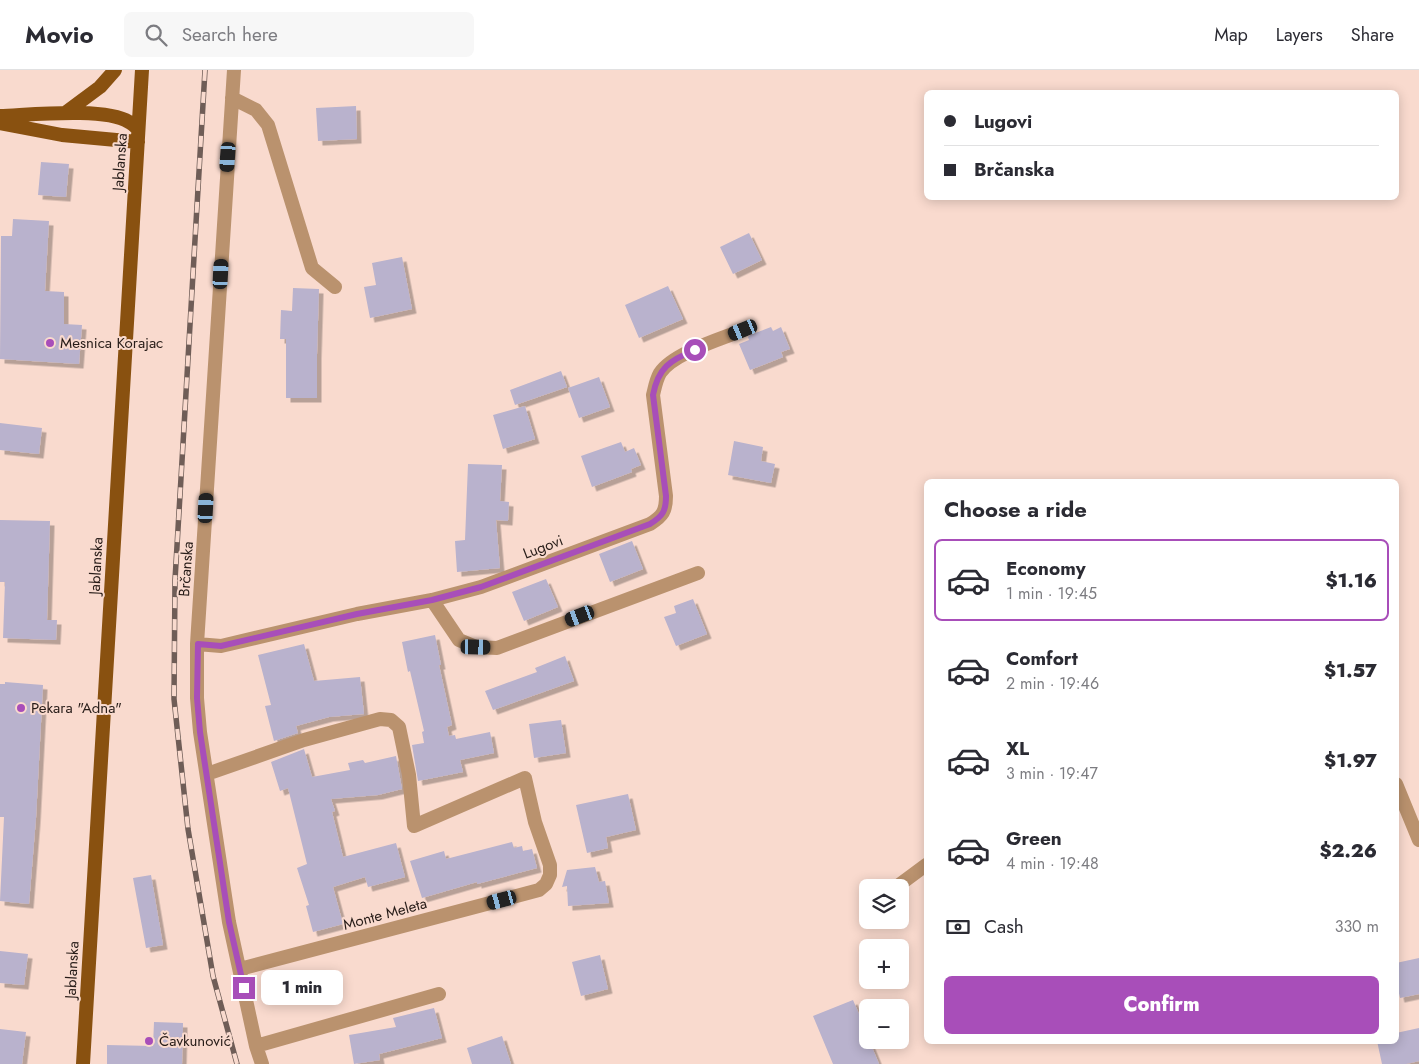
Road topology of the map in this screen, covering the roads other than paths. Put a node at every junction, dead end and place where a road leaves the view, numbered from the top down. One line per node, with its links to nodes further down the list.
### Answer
1 (115, 70): 5 (main road)
2 (142, 70): 8 (main road, Jablanska)
3 (234, 70): 4 (street, Brčanska)
4 (232, 98): 9 (street); 13 (street, Brčanska)
5 (65, 113): 6 (main road); 8 (main road)
6 (0, 116)
7 (0, 123): 8 (main road)
8 (138, 136): 22 (main road, Jablanska)
9 (335, 287)
10 (743, 330): 12 (street, Lugovi)
11 (698, 573): 12 (street)
12 (432, 600): 13 (street, Lugovi)
13 (198, 644): 14 (street, Brčanska)
14 (207, 774): 19 (street, Brčanska); 19 (street, Monte Meleta)
15 (1399, 791): 16 (street)
16 (1419, 840)
17 (924, 866): 18 (street)
18 (907, 879)
19 (240, 969): 21 (street, Brčanska)
20 (439, 994): 21 (street)
21 (256, 1046): 23 (street, Brčanska)
22 (83, 1064)
23 (262, 1064)

